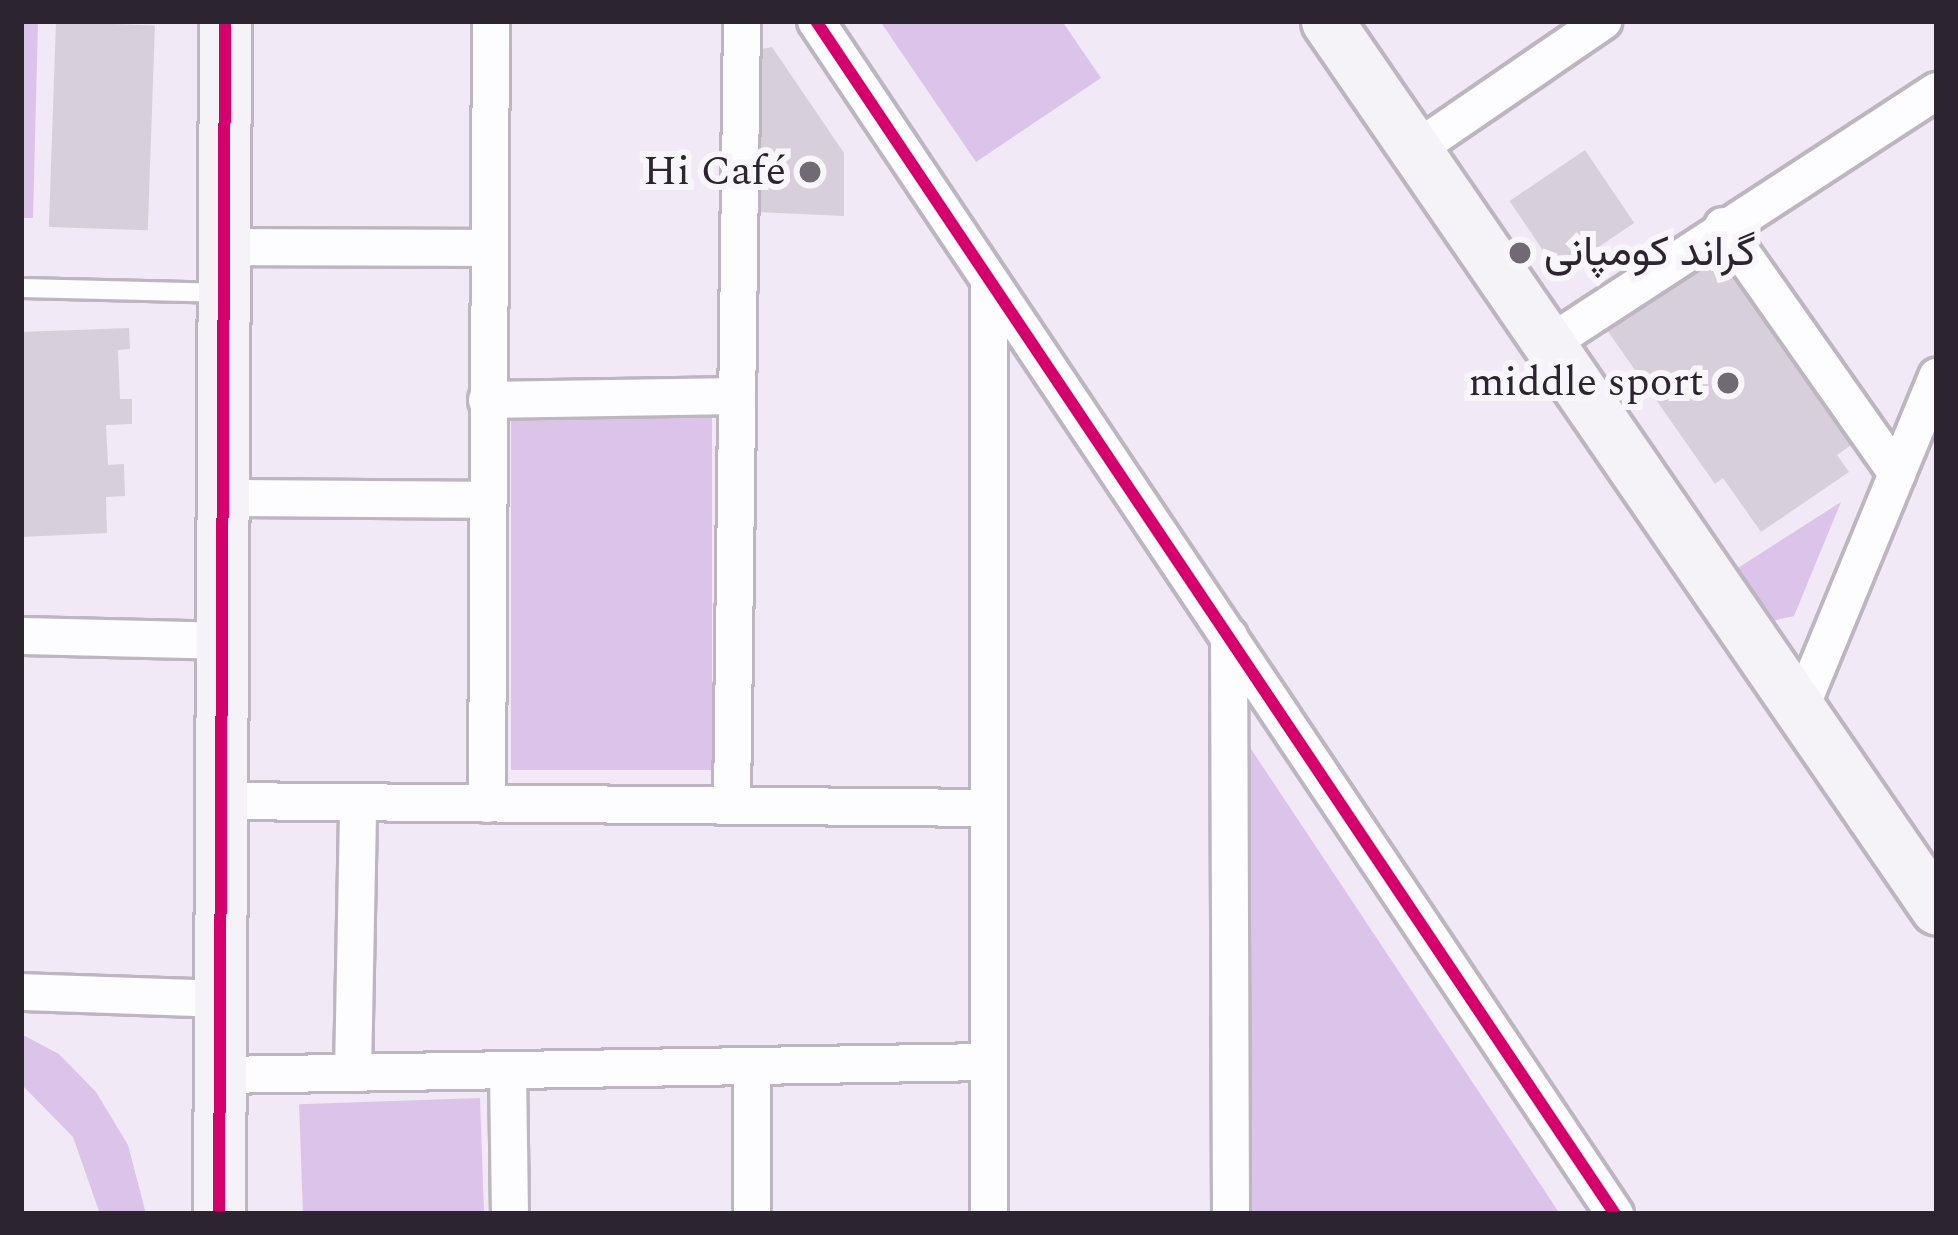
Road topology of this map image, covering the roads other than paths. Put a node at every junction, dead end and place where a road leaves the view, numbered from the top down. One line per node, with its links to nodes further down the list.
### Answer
1 (225, 21): 11 (street)
2 (490, 21): 10 (street)
3 (742, 21): 16 (street)
4 (816, 21): 12 (street)
5 (1328, 21): 8 (street)
6 (1603, 21): 8 (street)
7 (1937, 91): 9 (street)
8 (1412, 152): 14 (street)
9 (1723, 226): 14 (street); 18 (street)
10 (488, 248): 11 (street); 17 (street)
11 (224, 270): 13 (lane); 19 (street)
12 (989, 282): 21 (street); 29 (street)
13 (21, 288)
14 (1544, 347): 24 (street)
15 (1937, 377): 18 (street)
16 (737, 396): 17 (street); 27 (street)
17 (488, 400): 20 (street)
18 (1897, 474): 24 (street)
19 (221, 498): 20 (street); 23 (street)
20 (487, 500): 28 (street)
21 (1229, 634): 42 (street); 43 (street)
22 (21, 636): 23 (street)
23 (222, 641): 25 (street)
24 (1798, 714): 30 (street)
25 (220, 801): 26 (street); 32 (street)
26 (358, 803): 28 (street); 36 (street)
27 (732, 803): 28 (street); 29 (street)
28 (487, 804)
29 (989, 808): 33 (street)
30 (1936, 905)
31 (21, 992): 32 (street)
32 (220, 998): 37 (street)
33 (989, 1062): 34 (street); 41 (street)
34 (752, 1066): 35 (street); 40 (street)
35 (508, 1070): 36 (street); 39 (street)
36 (353, 1073): 37 (street)
37 (220, 1075): 38 (street)
38 (219, 1214)
39 (510, 1214)
40 (752, 1214)
41 (989, 1214)
42 (1231, 1214)
43 (1615, 1214)

